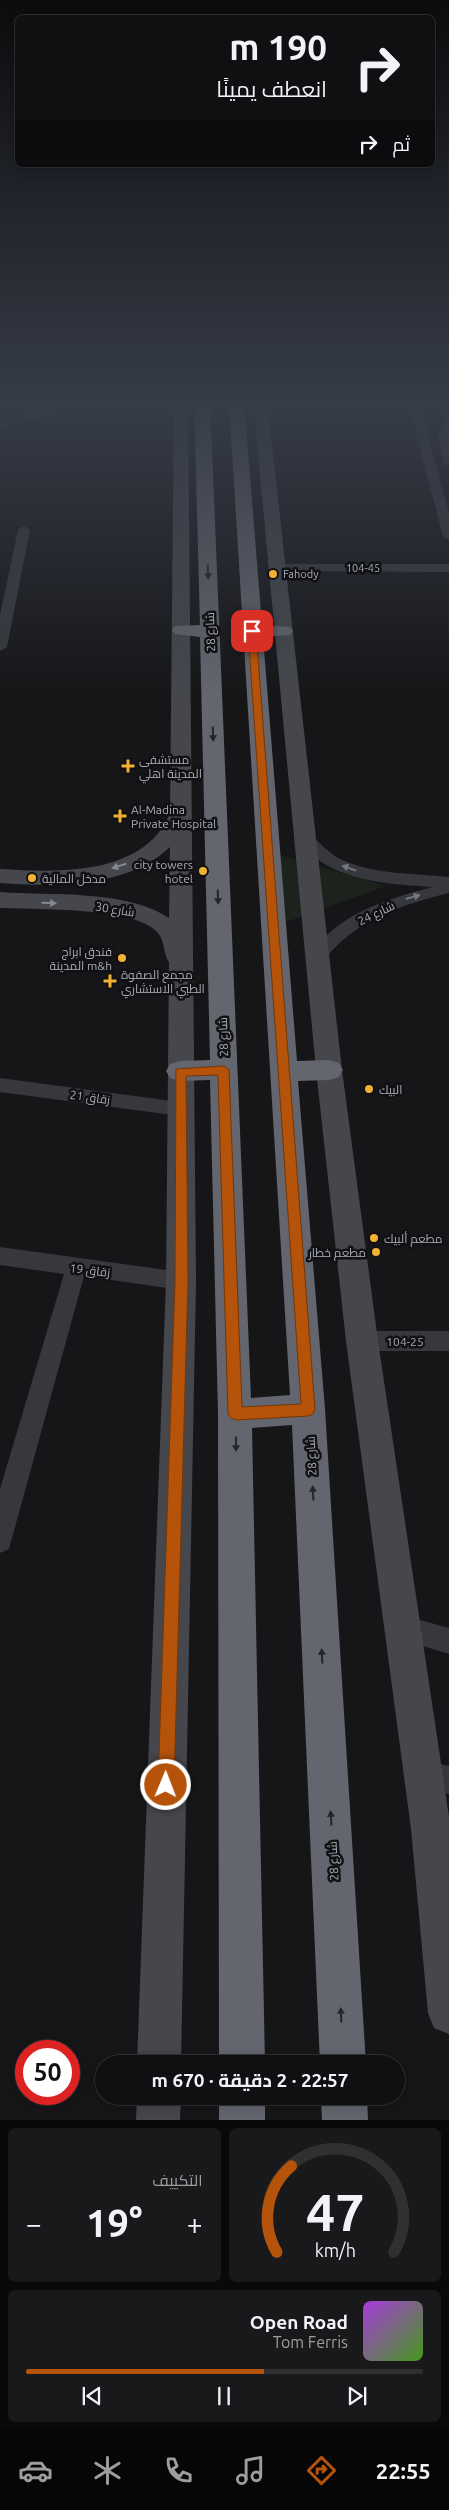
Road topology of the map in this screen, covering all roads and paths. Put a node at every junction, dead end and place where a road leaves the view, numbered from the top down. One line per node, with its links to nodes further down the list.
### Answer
1 (187, 500): 11 (main road)
2 (199, 500): 11 (highway, شارع 28, one-way to 11)
3 (252, 500): 12 (highway, شارع 28)
4 (267, 500): 8 (main road)
5 (442, 500): 7 (street)
6 (24, 530): 13 (street)
7 (449, 536)
8 (277, 568): 9 (street, 104-45); 10 (main road)
9 (449, 568)
10 (284, 630): 12 (highway); 15 (main road)
11 (196, 631): 14 (main road); 22 (highway, شارع 28, one-way to 22)
12 (252, 631): 24 (highway, شارع 28)
13 (0, 646)
14 (180, 814): 16 (main road, one-way to 16); 21 (main road)
15 (305, 838): 17 (street, one-way to 15); 20 (main road)
16 (0, 876)
17 (449, 882)
18 (449, 888): 20 (street, شارع 24, one-way to 18)
19 (0, 900): 21 (main road, شارع 30, one-way to 21)
20 (316, 959): 23 (main road)
21 (180, 984): 25 (main road)
22 (224, 1070): 25 (highway); 34 (highway, شارع 28)
23 (329, 1070): 24 (highway); 31 (main road)
24 (284, 1071): 33 (highway, شارع 28)
25 (180, 1072): 27 (main road)
26 (0, 1085): 27 (street, زقاق 21)
27 (180, 1109): 30 (main road)
28 (0, 1256): 29 (street, زقاق 19)
29 (76, 1268): 30 (street, زقاق 19); 35 (street)
30 (181, 1281): 41 (main road)
31 (362, 1341): 32 (street, 104-25); 37 (main road)
32 (449, 1341)
33 (308, 1409): 34 (highway); 43 (highway, شارع 28, one-way to 33)
34 (236, 1414): 42 (highway, شارع 28, one-way to 42)
35 (6, 1493): 36 (street)
36 (0, 1541)
37 (402, 1628): 38 (street); 39 (main road)
38 (449, 1641)
39 (436, 1777): 40 (main road)
40 (449, 2013)
41 (159, 2055)
42 (242, 2055)
43 (343, 2055)
44 (158, 2105): 47 (main road)
45 (242, 2105): 48 (highway)
46 (344, 2105): 49 (highway)
47 (158, 2120)
48 (242, 2120)
49 (345, 2120)

